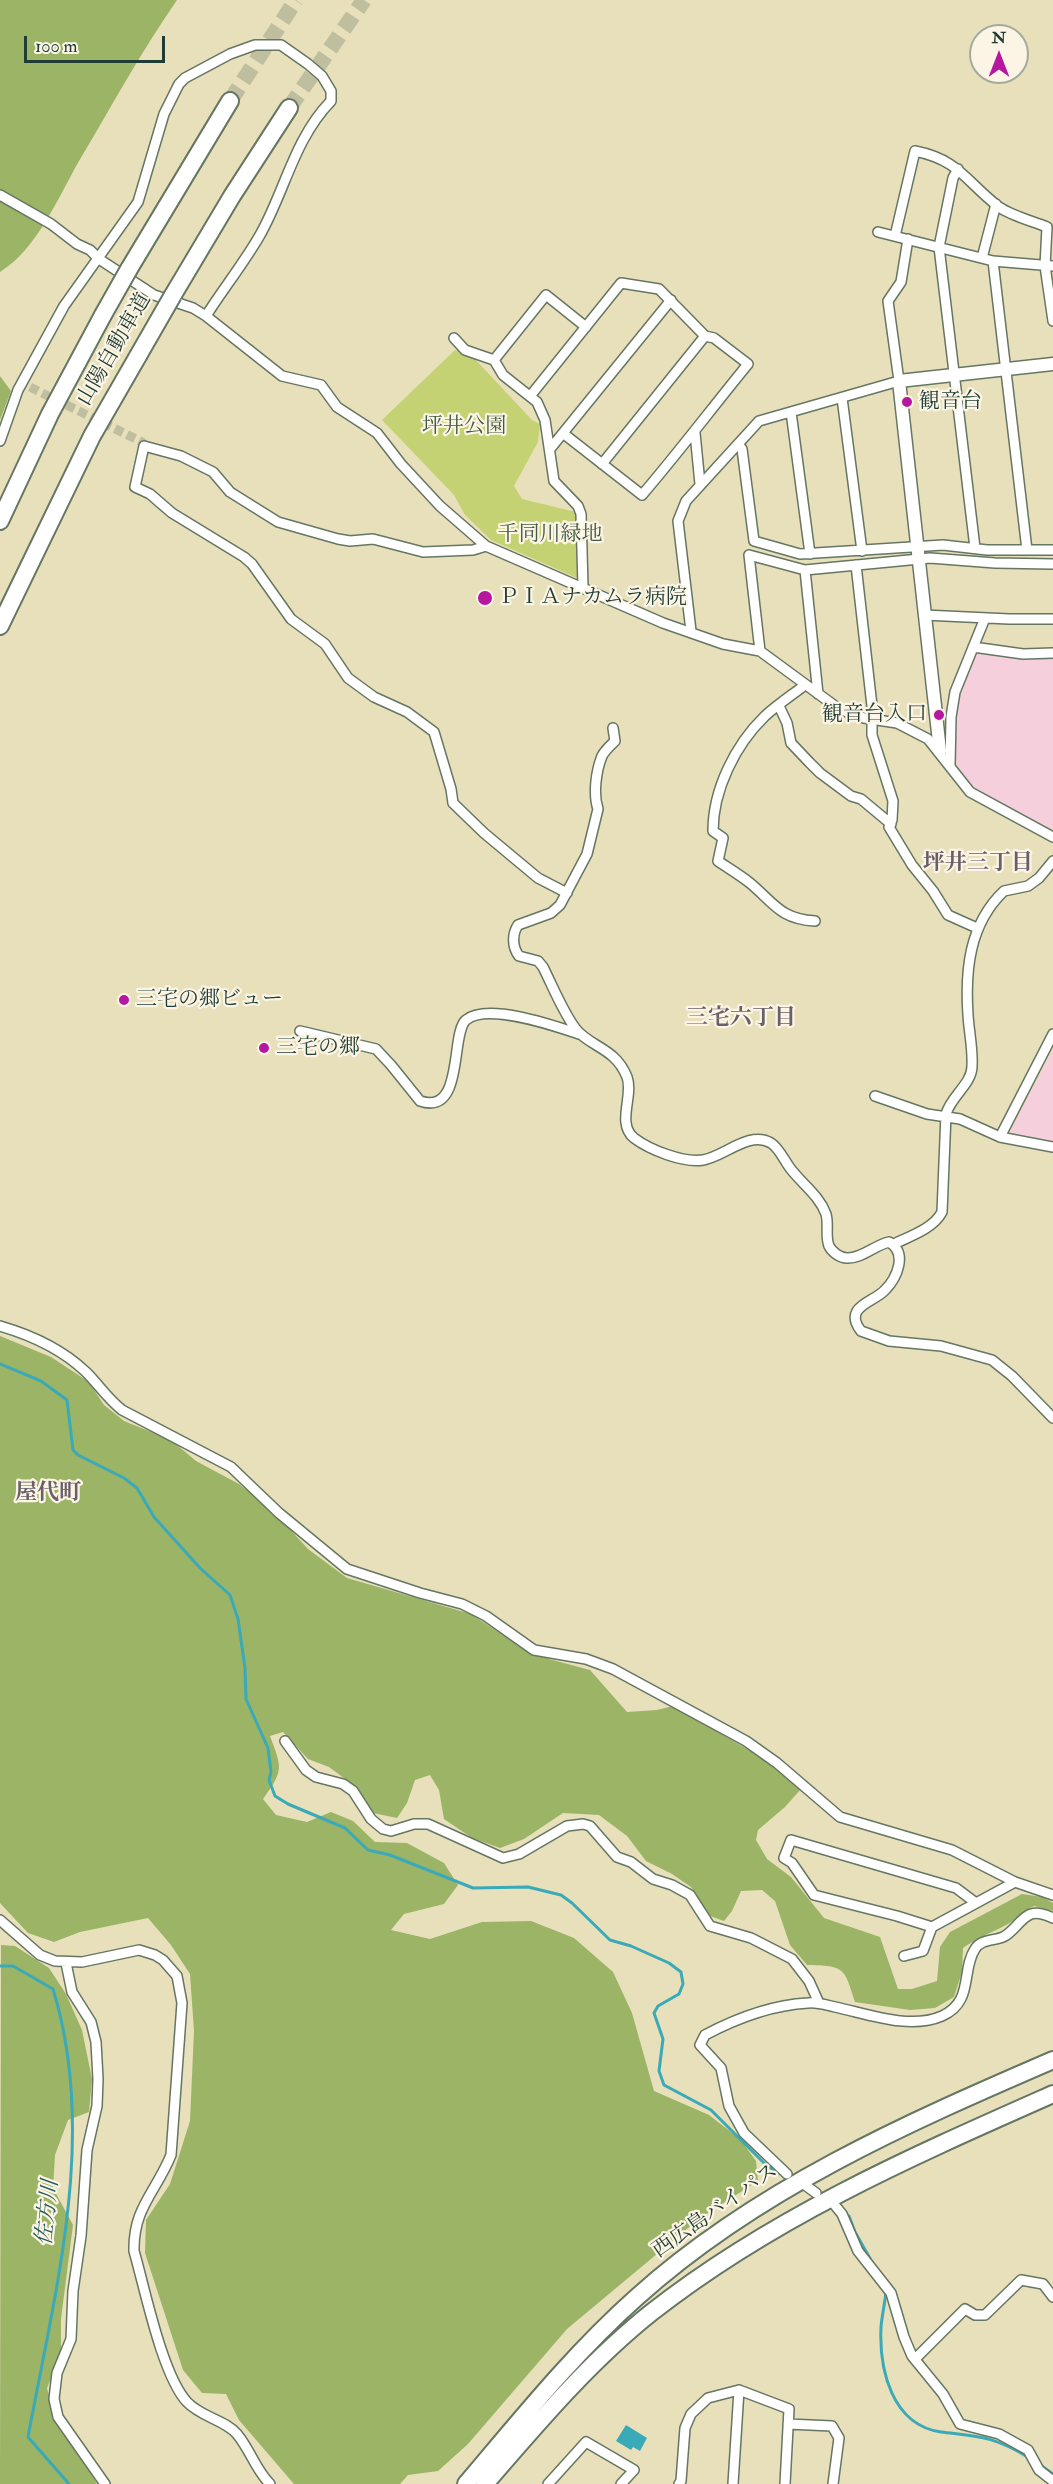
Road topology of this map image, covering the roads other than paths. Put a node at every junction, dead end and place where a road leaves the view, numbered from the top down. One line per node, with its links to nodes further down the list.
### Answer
1 (230, 101): 35 (highway, 山陽自動車道, bridge)
2 (289, 108): 50 (highway, 山陽自動車道, bridge)
3 (958, 169): 5 (street); 7 (street); 9 (street)
4 (0, 195): 11 (street)
5 (996, 204): 10 (street); 13 (street)
6 (878, 232): 7 (street)
7 (896, 236): 8 (street)
8 (908, 239): 9 (street); 24 (street)
9 (939, 247): 10 (street); 23 (street)
10 (982, 258): 12 (street)
11 (99, 259): 15 (street); 15 (street); 30 (street)
12 (993, 261): 13 (street); 22 (street)
13 (1049, 266): 16 (street)
14 (671, 300): 17 (street); 18 (street); 29 (street)
15 (206, 316): 36 (street)
16 (1053, 321)
17 (586, 327): 20 (street); 25 (street)
18 (705, 336): 28 (street); 33 (street)
19 (454, 338): 20 (street)
20 (494, 360): 25 (street)
21 (1053, 364): 22 (street)
22 (1007, 369): 23 (street); 38 (street)
23 (955, 374): 24 (street); 37 (street)
24 (900, 381): 26 (street); 41 (street)
25 (531, 395): 32 (street)
26 (842, 398): 27 (street); 40 (street)
27 (791, 412): 31 (street); 42 (street)
28 (695, 433): 33 (street); 34 (street)
29 (564, 434): 32 (street); 33 (street)
30 (0, 441)
31 (738, 444): 34 (street); 42 (street)
32 (550, 450): 46 (street)
33 (602, 464)
34 (700, 484): 51 (street)
35 (0, 521)
36 (486, 546): 46 (street); 65 (street)
37 (975, 548): 38 (street); 41 (street)
38 (1027, 550): 39 (street)
39 (1053, 550)
40 (862, 551): 41 (street); 42 (street)
41 (918, 553): 43 (street); 44 (street); 47 (street)
42 (810, 554)
43 (1053, 564)
44 (856, 565): 45 (street); 58 (street)
45 (805, 570): 53 (street); 56 (street)
46 (583, 587): 51 (street)
47 (924, 615): 48 (street); 60 (street)
48 (985, 618): 49 (street); 52 (street)
49 (1053, 619)
50 (0, 626)
51 (691, 632): 53 (street)
52 (973, 646): 54 (street); 61 (street)
53 (760, 651): 55 (street)
54 (1053, 653)
55 (805, 685): 56 (street); 57 (street)
56 (818, 694): 58 (street)
57 (779, 706): 62 (street); 66 (street)
58 (872, 719): 60 (street); 62 (street)
59 (613, 728): 65 (street)
60 (939, 751): 61 (street)
61 (950, 768): 63 (street)
62 (891, 824): 67 (street)
63 (1053, 837)
64 (1053, 861): 67 (street)
65 (567, 893): 69 (street)
66 (815, 921)
67 (977, 928): 72 (street)
68 (300, 1031): 69 (street)
69 (581, 1034): 75 (street)
70 (1053, 1035): 73 (street)
71 (875, 1096): 72 (street)
72 (945, 1117): 73 (street); 75 (street)
73 (1000, 1137): 74 (street)
74 (1053, 1147)
75 (894, 1245): 77 (street)
76 (0, 1326): 79 (street)
77 (1053, 1418)
78 (285, 1741): 87 (street)
79 (1015, 1882): 80 (street); 81 (street)
80 (1053, 1895)
81 (976, 1903): 84 (street); 84 (street)
82 (1053, 1918): 87 (street)
83 (0, 1920): 86 (street)
84 (932, 1927): 85 (street)
85 (904, 1956)
86 (66, 1963): 100 (street); 101 (street)
87 (819, 2003): 90 (street)
88 (1053, 2060): 98 (highway, 西広島バイパス)
89 (1053, 2094): 104 (highway, 西広島バイパス)
90 (787, 2174)
91 (805, 2185): 92 (street)
92 (816, 2193)
93 (833, 2203): 95 (street)
94 (1053, 2296): 95 (street)
95 (915, 2359): 99 (street)
96 (739, 2390): 97 (street); 107 (street); 108 (street)
97 (788, 2424): 109 (street); 110 (street)
98 (485, 2462): 102 (highway); 103 (highway, 西広島バイパス)
99 (1053, 2481)
100 (105, 2484)
101 (270, 2484)
102 (459, 2484)
103 (466, 2484)
104 (484, 2484)
105 (548, 2484): 106 (street)
106 (621, 2484)
107 (679, 2484)
108 (733, 2484)
109 (785, 2484)
110 (833, 2484)

